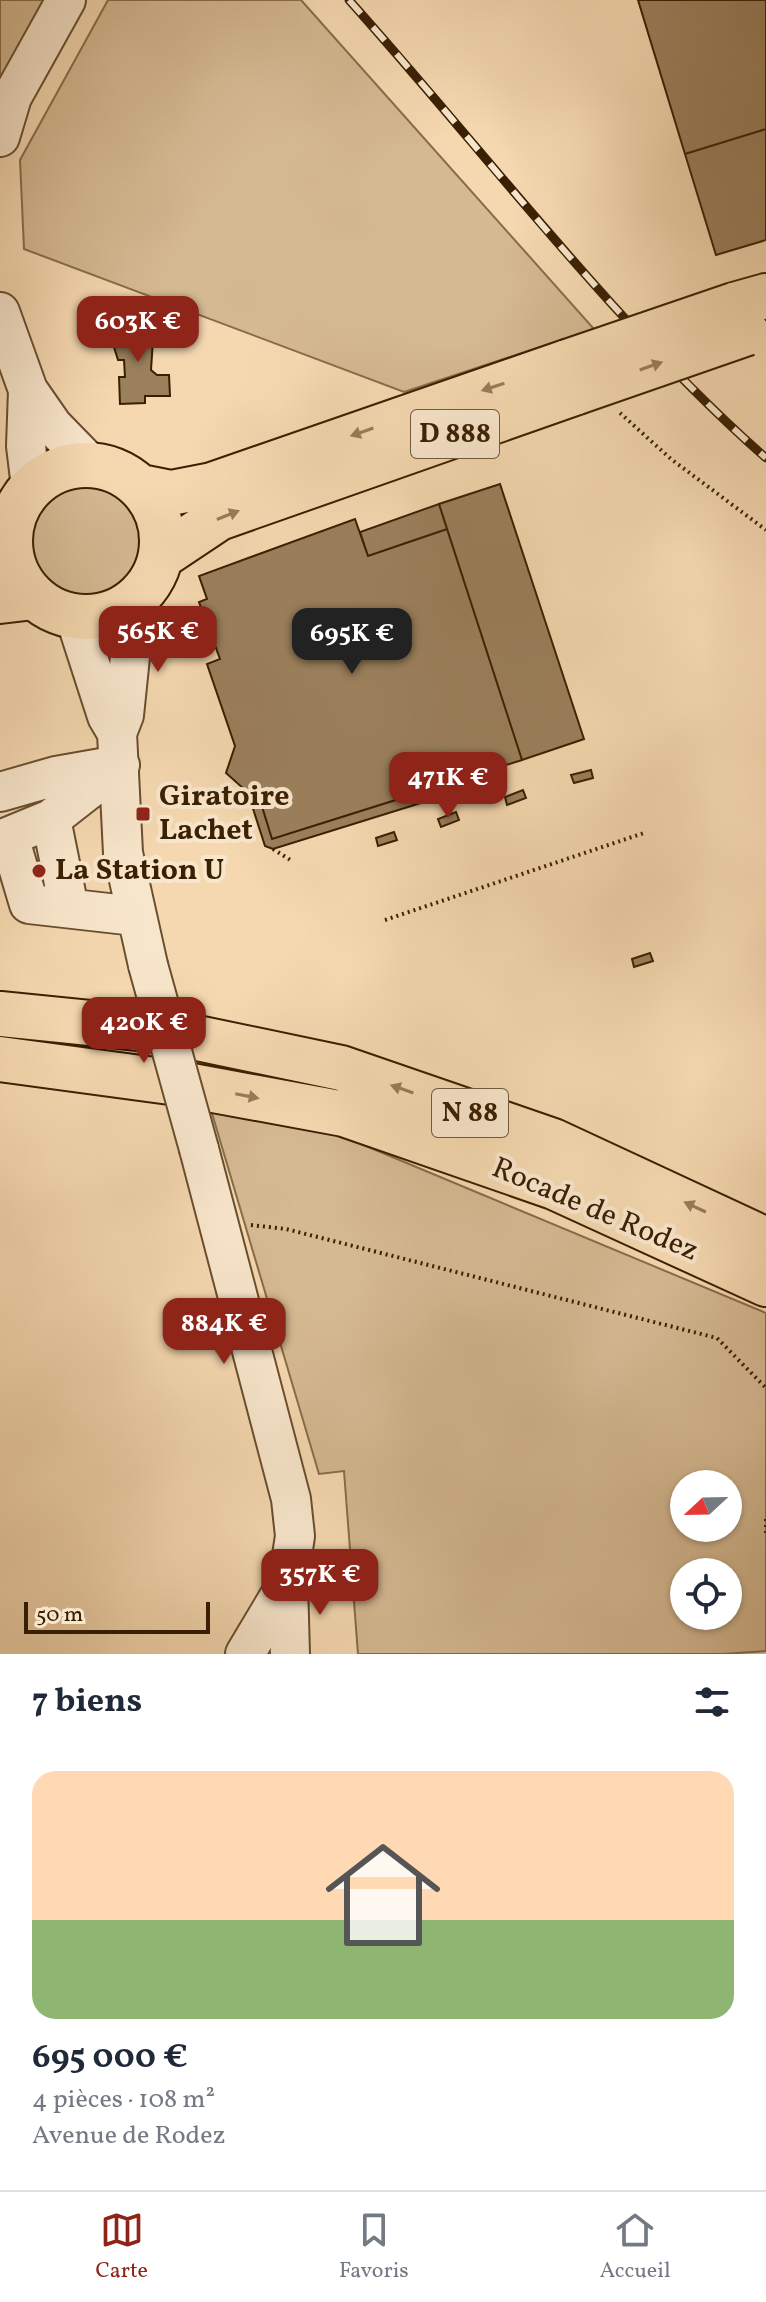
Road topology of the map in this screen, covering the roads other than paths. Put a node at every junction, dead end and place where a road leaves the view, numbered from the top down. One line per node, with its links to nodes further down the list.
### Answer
1 (66, 0): 2 (street)
2 (0, 137)
3 (0, 312): 6 (street)
4 (753, 316): 5 (main road, D 888, bridge)
5 (578, 380): 9 (main road, D 888, one-way to 9); 11 (main road, D 888, one-way to 5)
6 (28, 390): 7 (street); 8 (street)
7 (90, 464): 8 (main road); 9 (main road)
8 (31, 487): 10 (main road)
9 (141, 487): 11 (main road)
10 (5, 547): 12 (main road)
11 (162, 556): 13 (main road)
12 (17, 599): 14 (main road)
13 (136, 599): 14 (main road); 15 (street)
14 (75, 617): 15 (street)
15 (119, 749): 16 (street); 17 (street); 19 (street)
16 (18, 780)
17 (23, 831): 18 (street)
18 (37, 908): 19 (street)
19 (135, 916): 24 (street, bridge)
20 (0, 1014): 22 (main road, Rocade de Rodez / N 88, one-way to 20)
21 (0, 1059): 23 (main road, Rocade de Rodez / N 88, one-way to 23)
22 (766, 1240)
23 (766, 1284)
24 (288, 1582): 25 (street); 26 (street)
25 (245, 1654)
26 (290, 1654)

